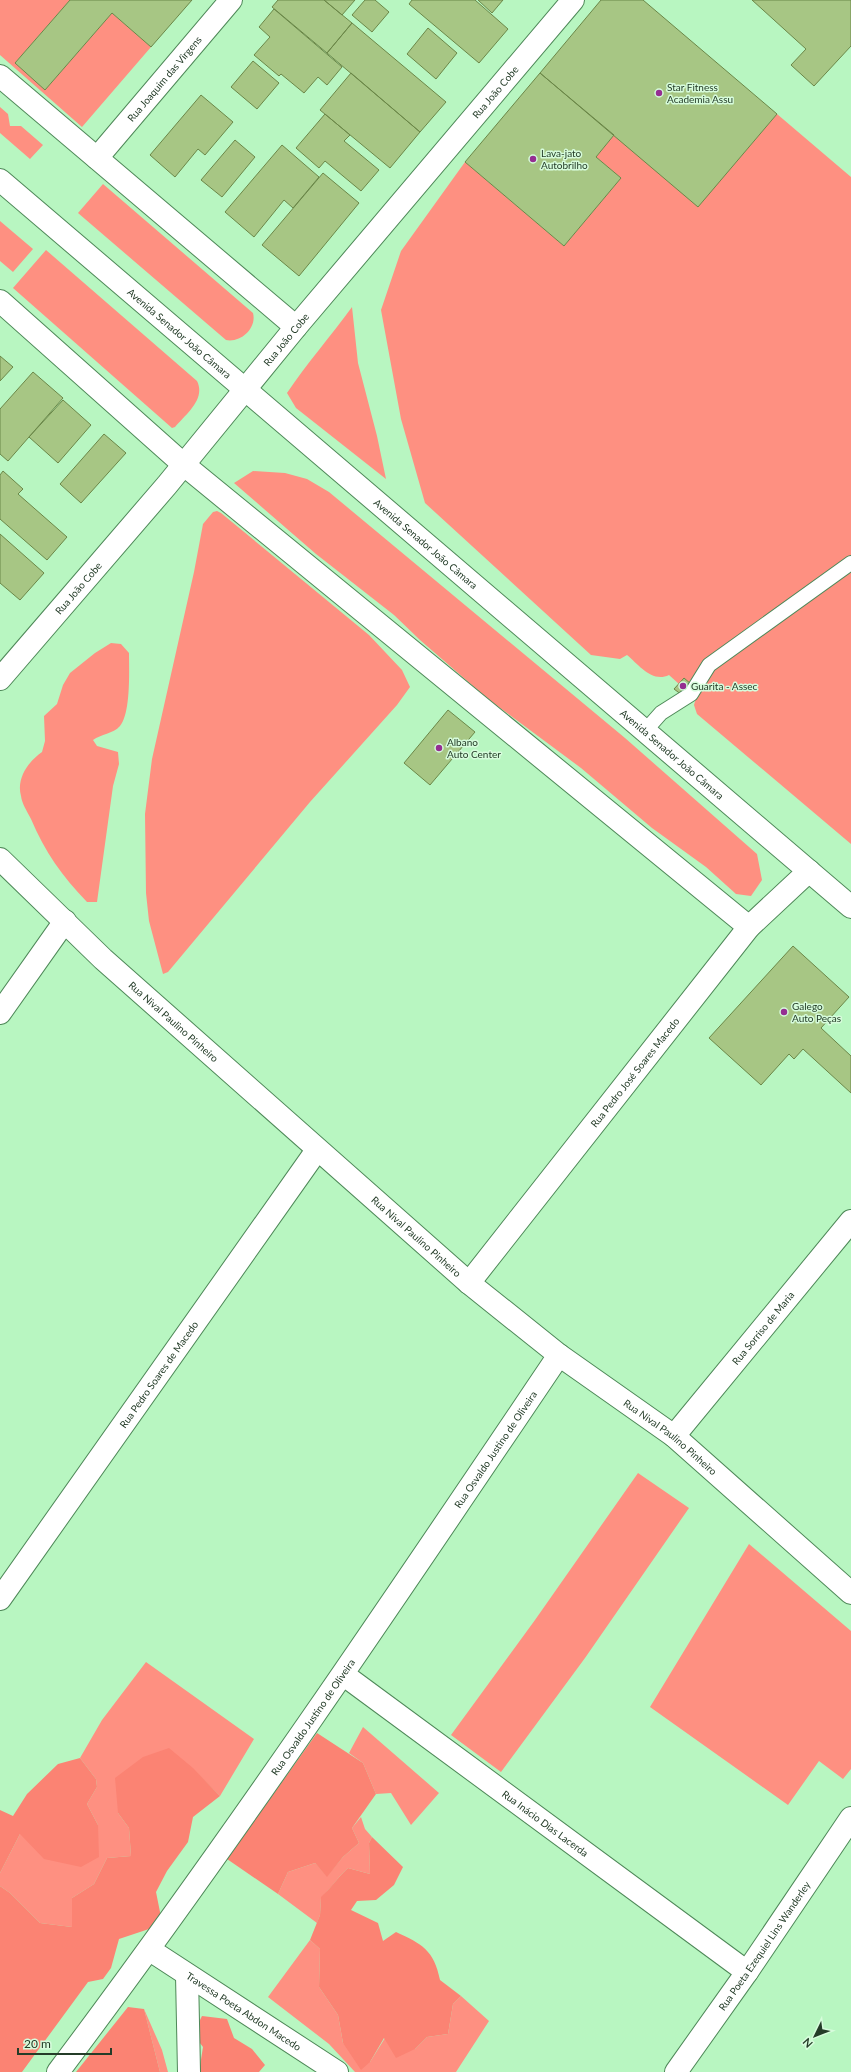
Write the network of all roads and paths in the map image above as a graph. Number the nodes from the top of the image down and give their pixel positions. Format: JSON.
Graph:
{"nodes":[{"id":1,"x":231,"y":0,"type":"edge"},
{"id":2,"x":573,"y":0,"type":"edge"},
{"id":3,"x":0,"y":76,"type":"edge"},
{"id":4,"x":97,"y":158,"type":"junction"},
{"id":5,"x":0,"y":180,"type":"edge"},
{"id":6,"x":0,"y":302,"type":"edge"},
{"id":7,"x":296,"y":327,"type":"junction"},
{"id":8,"x":245,"y":390,"type":"junction"},
{"id":9,"x":183,"y":464,"type":"junction"},
{"id":10,"x":851,"y":563,"type":"edge"},
{"id":11,"x":0,"y":679,"type":"edge"},
{"id":12,"x":645,"y":731,"type":"junction"},
{"id":13,"x":0,"y":859,"type":"edge"},
{"id":14,"x":809,"y":871,"type":"junction"},
{"id":15,"x":851,"y":907,"type":"edge"},
{"id":16,"x":65,"y":921,"type":"junction"},
{"id":17,"x":749,"y":927,"type":"junction"},
{"id":18,"x":0,"y":1013,"type":"edge"},
{"id":19,"x":318,"y":1150,"type":"junction"},
{"id":20,"x":851,"y":1221,"type":"edge"},
{"id":21,"x":469,"y":1282,"type":"junction"},
{"id":22,"x":559,"y":1355,"type":"junction"},
{"id":23,"x":674,"y":1436,"type":"junction"},
{"id":24,"x":851,"y":1592,"type":"edge"},
{"id":25,"x":0,"y":1600,"type":"edge"},
{"id":26,"x":344,"y":1675,"type":"junction"},
{"id":27,"x":851,"y":1818,"type":"edge"},
{"id":28,"x":150,"y":1950,"type":"junction"},
{"id":29,"x":746,"y":1972,"type":"junction"},
{"id":30,"x":187,"y":1975,"type":"junction"},
{"id":31,"x":58,"y":2072,"type":"edge"},
{"id":32,"x":189,"y":2072,"type":"edge"},
{"id":33,"x":337,"y":2072,"type":"edge"},
{"id":34,"x":676,"y":2072,"type":"edge"}],
"edges":[{"from":1,"to":4,"type":"street","name":"Rua Joaquim das Virgens"},
{"from":2,"to":7,"type":"street","name":"Rua João Cobe"},
{"from":3,"to":4,"type":"street"},
{"from":4,"to":7,"type":"street"},
{"from":5,"to":8,"type":"street","name":"Avenida Senador João Câmara"},
{"from":6,"to":9,"type":"street"},
{"from":7,"to":8,"type":"street","name":"Rua João Cobe"},
{"from":8,"to":9,"type":"street","name":"Rua João Cobe"},
{"from":8,"to":12,"type":"street","name":"Avenida Senador João Câmara"},
{"from":9,"to":11,"type":"street","name":"Rua João Cobe"},
{"from":9,"to":17,"type":"street"},
{"from":10,"to":12,"type":"lane"},
{"from":12,"to":14,"type":"street","name":"Avenida Senador João Câmara"},
{"from":13,"to":16,"type":"street","name":"Rua Nival Paulino Pinheiro"},
{"from":14,"to":15,"type":"street","name":"Avenida Senador João Câmara"},
{"from":14,"to":17,"type":"street","name":"Rua Pedro José Soares Macedo"},
{"from":16,"to":18,"type":"street"},
{"from":16,"to":19,"type":"street","name":"Rua Nival Paulino Pinheiro"},
{"from":17,"to":21,"type":"street","name":"Rua Pedro José Soares Macedo"},
{"from":19,"to":21,"type":"street","name":"Rua Nival Paulino Pinheiro"},
{"from":19,"to":25,"type":"street","name":"Rua Pedro Soares de Macedo"},
{"from":20,"to":23,"type":"street","name":"Rua Sorriso de Maria"},
{"from":21,"to":22,"type":"street","name":"Rua Nival Paulino Pinheiro"},
{"from":22,"to":23,"type":"street","name":"Rua Nival Paulino Pinheiro"},
{"from":22,"to":26,"type":"street","name":"Rua Osvaldo Justino de Oliveira"},
{"from":23,"to":24,"type":"street","name":"Rua Nival Paulino Pinheiro"},
{"from":26,"to":28,"type":"street","name":"Rua Osvaldo Justino de Oliveira"},
{"from":26,"to":29,"type":"street","name":"Rua Inácio Dias Lacerda"},
{"from":27,"to":29,"type":"street","name":"Rua Poeta Ezequiel Lins Wanderley"},
{"from":28,"to":30,"type":"street","name":"Travessa Poeta Abdon Macedo"},
{"from":28,"to":31,"type":"street","name":"Rua Osvaldo Justino de Oliveira"},
{"from":29,"to":34,"type":"street","name":"Rua Poeta Ezequiel Lins Wanderley"},
{"from":30,"to":32,"type":"street"},
{"from":30,"to":33,"type":"street","name":"Travessa Poeta Abdon Macedo"}]}
